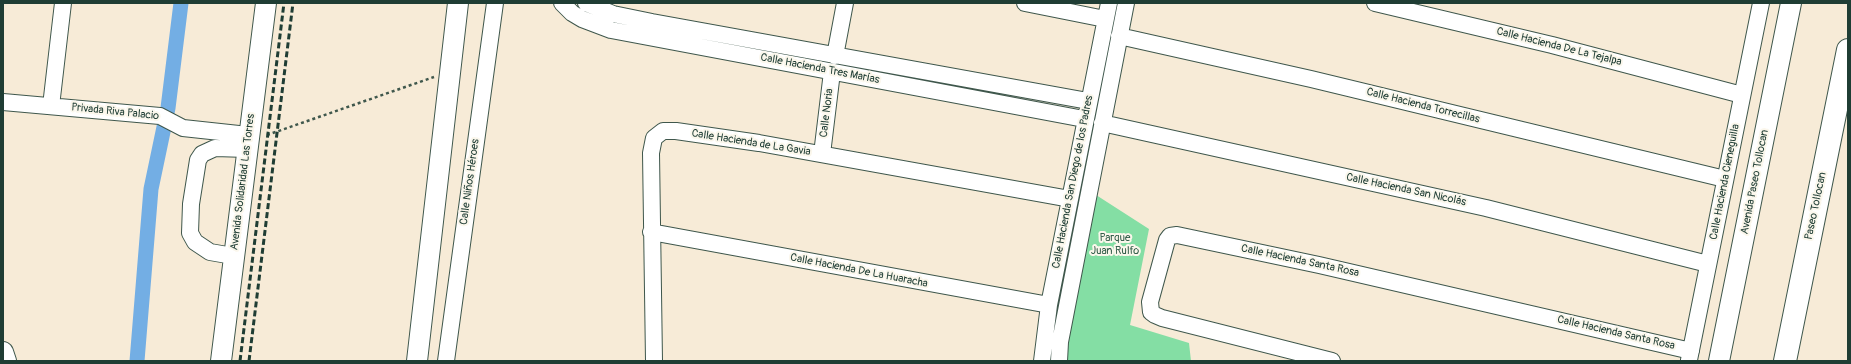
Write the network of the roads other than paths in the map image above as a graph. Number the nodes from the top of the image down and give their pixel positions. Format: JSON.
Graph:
{"nodes":[{"id":1,"x":62,"y":3,"type":"edge"},
{"id":2,"x":266,"y":3,"type":"edge"},
{"id":3,"x":458,"y":3,"type":"edge"},
{"id":4,"x":495,"y":3,"type":"edge"},
{"id":5,"x":562,"y":3,"type":"edge"},
{"id":6,"x":586,"y":3,"type":"edge"},
{"id":7,"x":845,"y":3,"type":"edge"},
{"id":8,"x":1025,"y":3,"type":"edge"},
{"id":9,"x":1109,"y":3,"type":"edge"},
{"id":10,"x":1126,"y":3,"type":"edge"},
{"id":11,"x":1375,"y":3,"type":"edge"},
{"id":12,"x":1791,"y":3,"type":"edge"},
{"id":13,"x":1759,"y":4,"type":"edge"},
{"id":14,"x":1105,"y":19,"type":"junction"},
{"id":15,"x":1119,"y":36,"type":"junction"},
{"id":16,"x":1848,"y":50,"type":"edge"},
{"id":17,"x":772,"y":52,"type":"junction"},
{"id":18,"x":835,"y":56,"type":"junction"},
{"id":19,"x":917,"y":70,"type":"junction"},
{"id":20,"x":832,"y":72,"type":"junction"},
{"id":21,"x":915,"y":87,"type":"junction"},
{"id":22,"x":1742,"y":95,"type":"junction"},
{"id":23,"x":1088,"y":101,"type":"junction"},
{"id":24,"x":3,"y":102,"type":"edge"},
{"id":25,"x":51,"y":106,"type":"junction"},
{"id":26,"x":1084,"y":119,"type":"junction"},
{"id":27,"x":1102,"y":123,"type":"junction"},
{"id":28,"x":248,"y":142,"type":"junction"},
{"id":29,"x":822,"y":154,"type":"junction"},
{"id":30,"x":1725,"y":179,"type":"junction"},
{"id":31,"x":1070,"y":199,"type":"junction"},
{"id":32,"x":652,"y":232,"type":"junction"},
{"id":33,"x":1061,"y":242,"type":"junction"},
{"id":34,"x":1079,"y":245,"type":"junction"},
{"id":35,"x":233,"y":256,"type":"junction"},
{"id":36,"x":1708,"y":264,"type":"junction"},
{"id":37,"x":1049,"y":306,"type":"junction"},
{"id":38,"x":3,"y":352,"type":"edge"},
{"id":39,"x":1690,"y":356,"type":"edge"},
{"id":40,"x":6,"y":361,"type":"edge"},
{"id":41,"x":221,"y":361,"type":"edge"},
{"id":42,"x":417,"y":361,"type":"edge"},
{"id":43,"x":446,"y":361,"type":"edge"},
{"id":44,"x":654,"y":361,"type":"edge"},
{"id":45,"x":1042,"y":361,"type":"edge"},
{"id":46,"x":1059,"y":361,"type":"edge"},
{"id":47,"x":1332,"y":361,"type":"edge"},
{"id":48,"x":1719,"y":361,"type":"edge"},
{"id":49,"x":1785,"y":361,"type":"edge"}],
"edges":[{"from":1,"to":25,"type":"street"},
{"from":2,"to":28,"type":"main road","name":"Avenida Solidaridad Las Torres"},
{"from":3,"to":42,"type":"main road"},
{"from":4,"to":43,"type":"street","name":"Calle Niños Héroes"},
{"from":5,"to":17,"type":"street","name":"Calle Hacienda Tres Marías"},
{"from":6,"to":17,"type":"street","name":"Calle Hacienda Tres Marías"},
{"from":7,"to":18,"type":"street"},
{"from":8,"to":14,"type":"street"},
{"from":9,"to":14,"type":"street","name":"Calle Hacienda San Diego de los Padres"},
{"from":10,"to":15,"type":"street","name":"Calle Hacienda San Diego de los Padres"},
{"from":11,"to":22,"type":"street","name":"Calle Hacienda De La Tejalpa"},
{"from":12,"to":48,"type":"main road","name":"Avenida Paseo Tollocan"},
{"from":13,"to":22,"type":"street","name":"Calle Hacienda Cieneguilla"},
{"from":14,"to":23,"type":"street","name":"Calle Hacienda San Diego de los Padres"},
{"from":15,"to":27,"type":"street","name":"Calle Hacienda San Diego de los Padres"},
{"from":15,"to":30,"type":"street","name":"Calle Hacienda Torrecillas"},
{"from":16,"to":49,"type":"highway","name":"Paseo Tollocan"},
{"from":17,"to":18,"type":"street","name":"Calle Hacienda Tres Marías"},
{"from":17,"to":20,"type":"street","name":"Calle Hacienda Tres Marías"},
{"from":18,"to":19,"type":"street","name":"Calle Hacienda Tres Marías"},
{"from":19,"to":21,"type":"street"},
{"from":19,"to":23,"type":"street","name":"Calle Hacienda Tres Marías"},
{"from":20,"to":21,"type":"street","name":"Calle Hacienda Tres Marías"},
{"from":20,"to":29,"type":"street","name":"Calle Noria"},
{"from":21,"to":26,"type":"street","name":"Calle Hacienda Tres Marías"},
{"from":22,"to":30,"type":"street","name":"Calle Hacienda Cieneguilla"},
{"from":23,"to":26,"type":"street","name":"Calle Hacienda San Diego de los Padres"},
{"from":24,"to":25,"type":"street","name":"Privada Riva Palacio"},
{"from":25,"to":28,"type":"street","name":"Privada Riva Palacio"},
{"from":26,"to":31,"type":"street","name":"Calle Hacienda San Diego de los Padres"},
{"from":27,"to":34,"type":"street","name":"Calle Hacienda San Diego de los Padres"},
{"from":27,"to":36,"type":"street","name":"Calle Hacienda San Nicolás"},
{"from":28,"to":35,"type":"main road","name":"Avenida Solidaridad Las Torres"},
{"from":28,"to":35,"type":"street"},
{"from":29,"to":31,"type":"street","name":"Calle Hacienda de La Gavia"},
{"from":29,"to":32,"type":"street","name":"Calle Hacienda de La Gavia"},
{"from":30,"to":36,"type":"street","name":"Calle Hacienda Cieneguilla"},
{"from":31,"to":33,"type":"street","name":"Calle Hacienda San Diego de los Padres"},
{"from":32,"to":37,"type":"street","name":"Calle Hacienda De La Huaracha"},
{"from":32,"to":44,"type":"street","name":"Calle Hacienda de La Gavia"},
{"from":33,"to":34,"type":"street"},
{"from":33,"to":37,"type":"street","name":"Calle Hacienda San Diego de los Padres"},
{"from":34,"to":46,"type":"street","name":"Calle Hacienda San Diego de los Padres"},
{"from":35,"to":41,"type":"main road","name":"Avenida Solidaridad Las Torres"},
{"from":36,"to":39,"type":"street","name":"Calle Hacienda Cieneguilla"},
{"from":37,"to":45,"type":"street","name":"Calle Hacienda San Diego de los Padres"},
{"from":38,"to":40,"type":"main road"},
{"from":39,"to":47,"type":"street","name":"Calle Hacienda Santa Rosa"}]}
